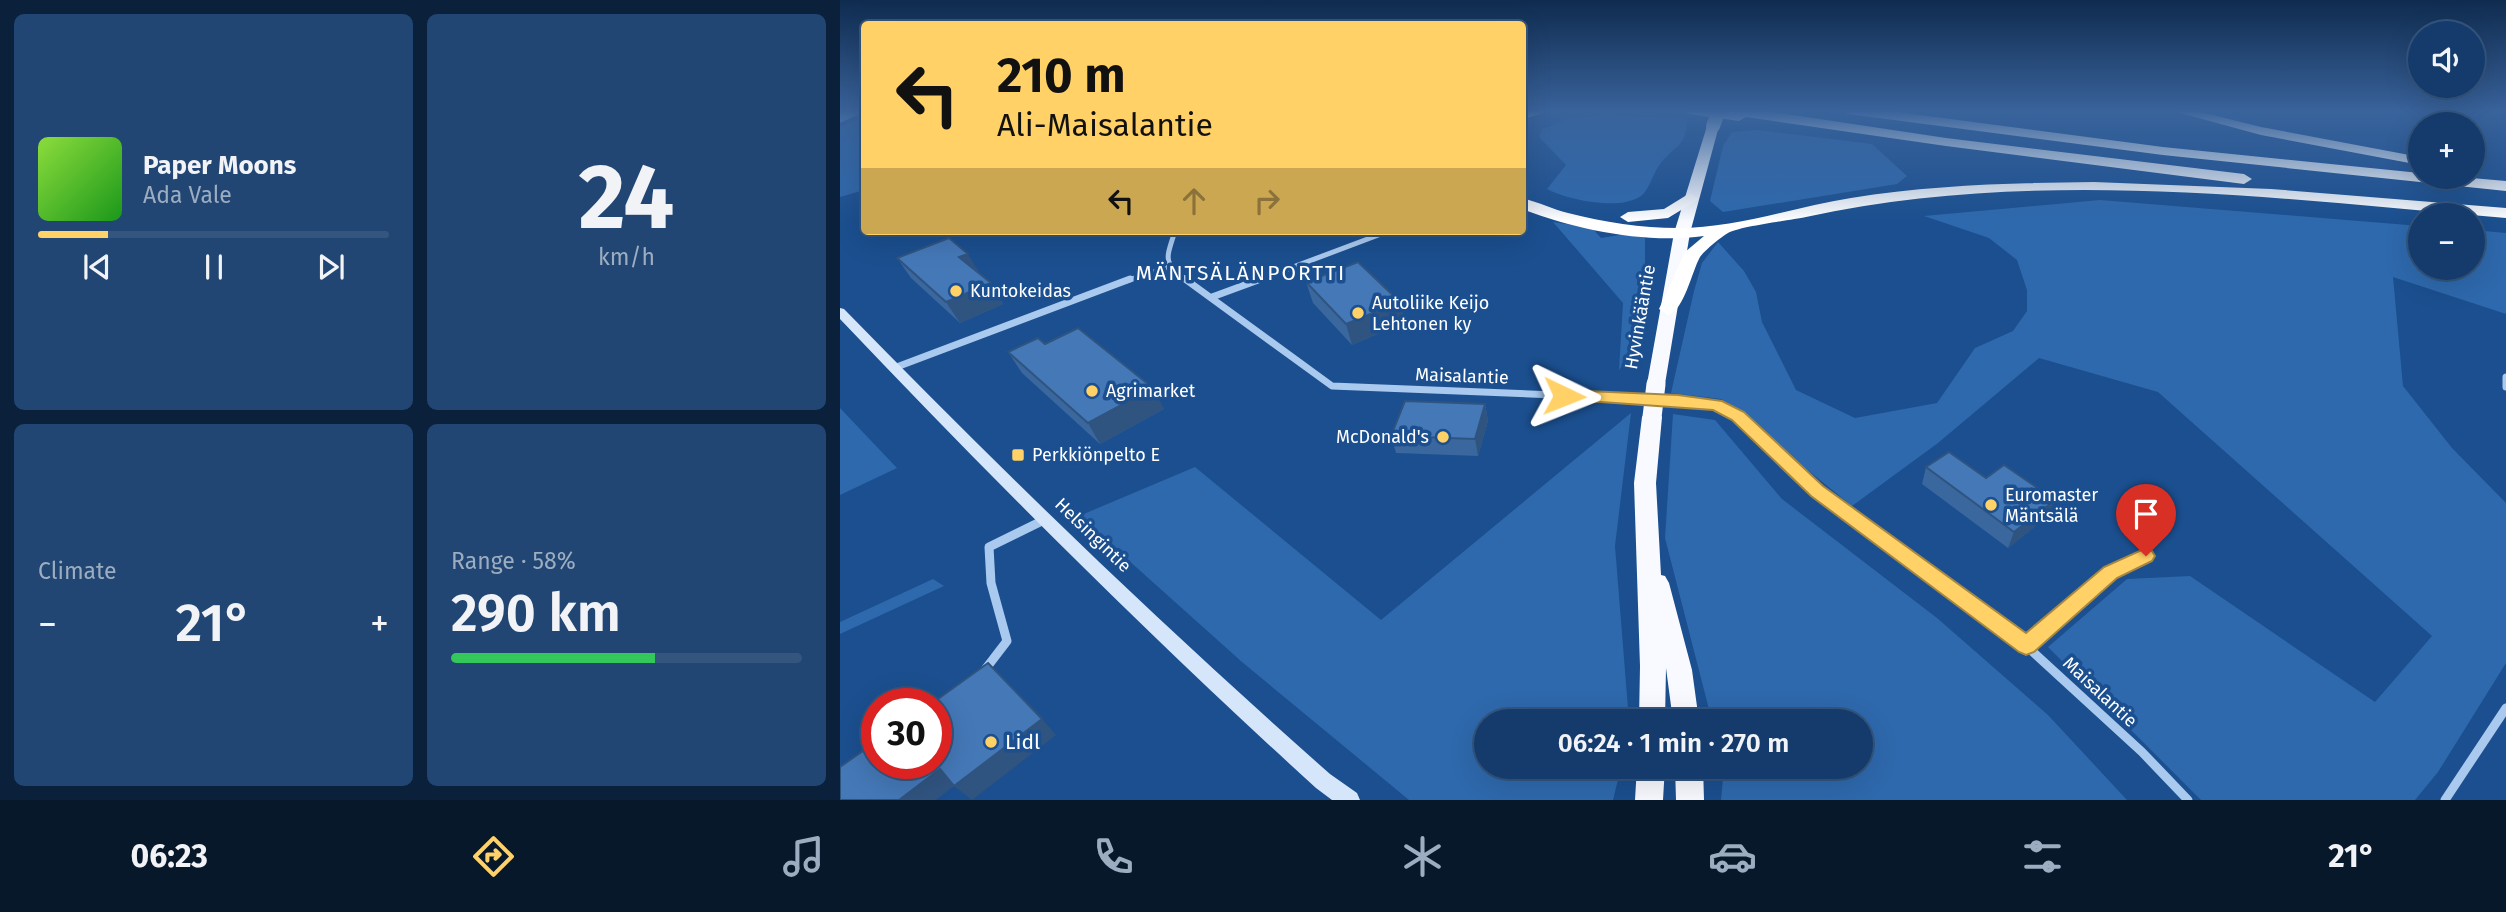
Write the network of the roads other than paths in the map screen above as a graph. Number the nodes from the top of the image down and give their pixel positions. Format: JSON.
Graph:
{"nodes":[{"id":1,"x":1706,"y":147,"type":"edge"},
{"id":2,"x":1992,"y":147,"type":"edge"},
{"id":3,"x":2135,"y":147,"type":"edge"},
{"id":4,"x":2348,"y":147,"type":"edge"},
{"id":5,"x":2408,"y":158,"type":"edge"},
{"id":6,"x":2485,"y":171,"type":"edge"},
{"id":7,"x":2506,"y":174,"type":"edge"},
{"id":8,"x":2506,"y":186,"type":"edge"},
{"id":9,"x":1526,"y":193,"type":"edge"},
{"id":10,"x":1690,"y":198,"type":"junction"},
{"id":11,"x":1526,"y":204,"type":"edge"},
{"id":12,"x":2506,"y":207,"type":"edge"},
{"id":13,"x":2506,"y":213,"type":"edge"},
{"id":14,"x":1749,"y":223,"type":"junction"},
{"id":15,"x":1682,"y":233,"type":"junction"},
{"id":16,"x":1174,"y":235,"type":"edge"},
{"id":17,"x":1378,"y":235,"type":"edge"},
{"id":18,"x":1169,"y":267,"type":"junction"},
{"id":19,"x":1212,"y":297,"type":"junction"},
{"id":20,"x":1668,"y":309,"type":"junction"},
{"id":21,"x":840,"y":312,"type":"edge"},
{"id":22,"x":894,"y":368,"type":"junction"},
{"id":23,"x":2506,"y":376,"type":"edge"},
{"id":24,"x":2506,"y":387,"type":"edge"},
{"id":25,"x":1044,"y":520,"type":"junction"},
{"id":26,"x":1646,"y":537,"type":"junction"},
{"id":27,"x":2146,"y":556,"type":"dead end"},
{"id":28,"x":2026,"y":646,"type":"junction"},
{"id":29,"x":978,"y":677,"type":"edge"},
{"id":30,"x":2506,"y":708,"type":"edge"},
{"id":31,"x":1653,"y":709,"type":"edge"},
{"id":32,"x":1684,"y":709,"type":"edge"},
{"id":33,"x":1650,"y":779,"type":"edge"},
{"id":34,"x":1689,"y":779,"type":"edge"},
{"id":35,"x":1323,"y":781,"type":"junction"},
{"id":36,"x":1337,"y":800,"type":"edge"},
{"id":37,"x":1350,"y":800,"type":"edge"},
{"id":38,"x":1649,"y":800,"type":"edge"},
{"id":39,"x":1690,"y":800,"type":"edge"},
{"id":40,"x":2188,"y":800,"type":"edge"},
{"id":41,"x":2445,"y":800,"type":"edge"}],
"edges":[{"from":1,"to":10,"type":"highway","name":"Hyvinkääntie","bridge":true},
{"from":2,"to":12,"type":"highway"},
{"from":3,"to":8,"type":"highway"},
{"from":4,"to":5,"type":"highway"},
{"from":6,"to":7,"type":"highway"},
{"from":9,"to":10,"type":"highway"},
{"from":10,"to":15,"type":"highway","name":"Hyvinkääntie"},
{"from":11,"to":15,"type":"highway"},
{"from":13,"to":14,"type":"highway"},
{"from":14,"to":15,"type":"highway"},
{"from":14,"to":20,"type":"highway"},
{"from":15,"to":20,"type":"highway","name":"Hyvinkääntie"},
{"from":16,"to":18,"type":"street"},
{"from":17,"to":19,"type":"street"},
{"from":18,"to":19,"type":"street","name":"Maisalantie"},
{"from":18,"to":22,"type":"street"},
{"from":19,"to":28,"type":"street","name":"Maisalantie"},
{"from":20,"to":26,"type":"highway","name":"Hyvinkääntie","bridge":true},
{"from":21,"to":22,"type":"main road","name":"Helsingintie"},
{"from":22,"to":25,"type":"main road","name":"Helsingintie"},
{"from":23,"to":24,"type":"street"},
{"from":25,"to":29,"type":"street"},
{"from":25,"to":35,"type":"main road","name":"Helsingintie"},
{"from":26,"to":31,"type":"highway","name":"Hyvinkääntie"},
{"from":26,"to":32,"type":"highway","name":"Hyvinkääntie"},
{"from":27,"to":28,"type":"street"},
{"from":28,"to":40,"type":"street","name":"Maisalantie"},
{"from":30,"to":41,"type":"street"},
{"from":33,"to":38,"type":"highway"},
{"from":34,"to":39,"type":"highway"},
{"from":35,"to":36,"type":"main road","name":"Helsingintie"},
{"from":35,"to":37,"type":"main road","name":"Helsingintie"}]}
